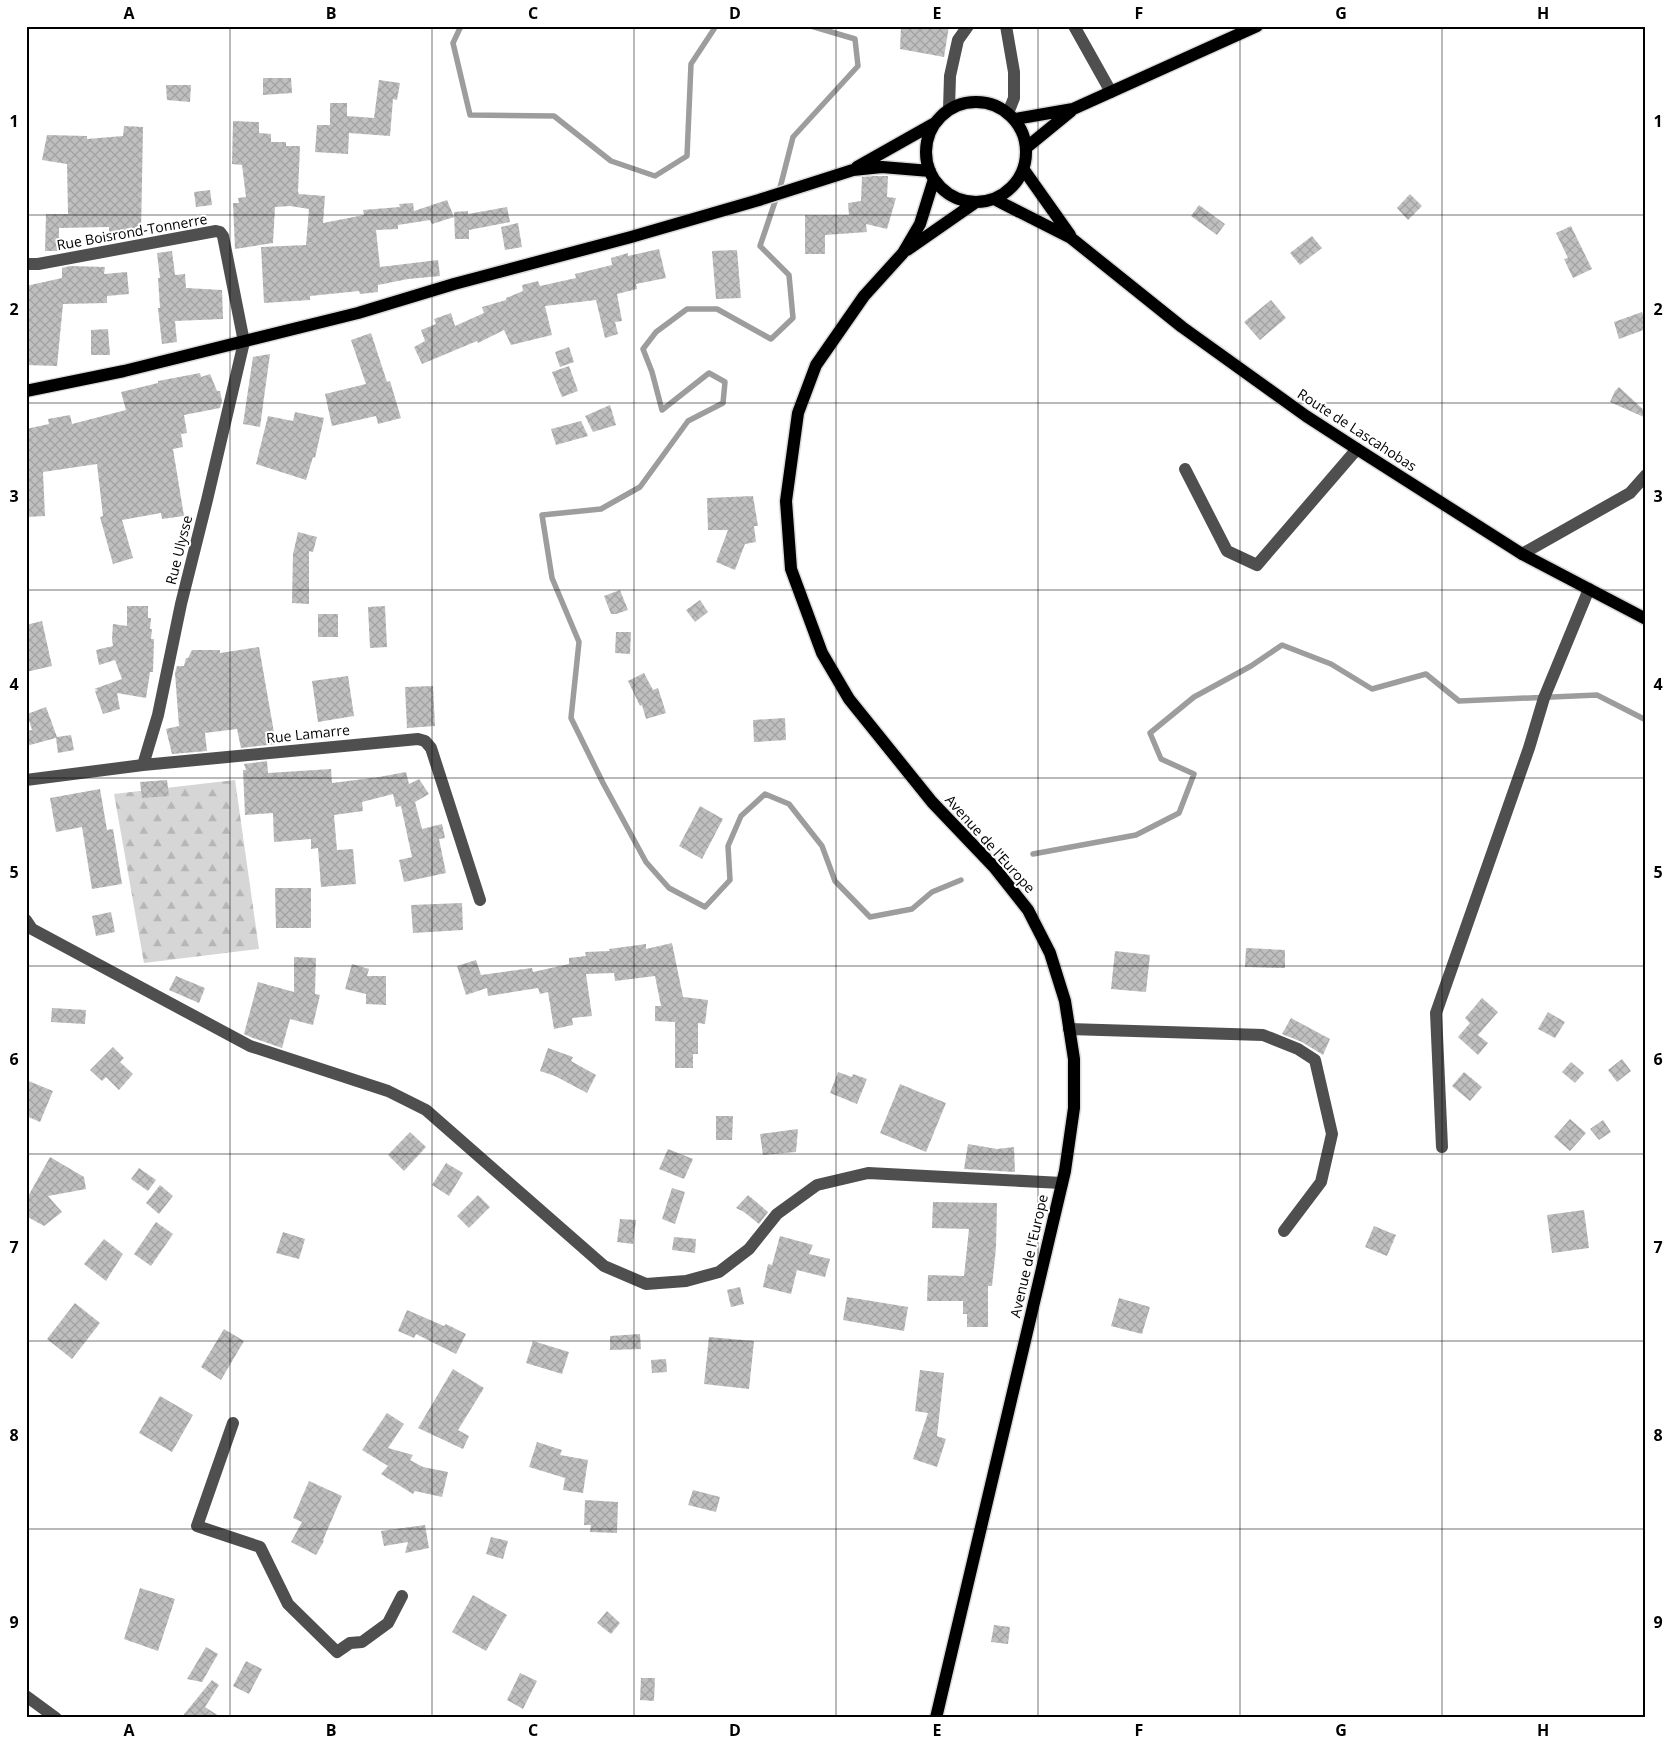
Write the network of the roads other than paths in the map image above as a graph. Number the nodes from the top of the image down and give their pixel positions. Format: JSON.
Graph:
{"nodes":[{"id":1,"x":968,"y":26,"type":"edge"},
{"id":2,"x":1006,"y":26,"type":"edge"},
{"id":3,"x":1074,"y":26,"type":"edge"},
{"id":4,"x":1257,"y":26,"type":"edge"},
{"id":5,"x":1111,"y":92,"type":"junction"},
{"id":6,"x":949,"y":109,"type":"junction"},
{"id":7,"x":1073,"y":109,"type":"junction"},
{"id":8,"x":1012,"y":116,"type":"junction"},
{"id":9,"x":935,"y":123,"type":"junction"},
{"id":10,"x":1027,"y":147,"type":"junction"},
{"id":11,"x":853,"y":170,"type":"junction"},
{"id":12,"x":1024,"y":170,"type":"junction"},
{"id":13,"x":932,"y":175,"type":"junction"},
{"id":14,"x":994,"y":199,"type":"junction"},
{"id":15,"x":976,"y":202,"type":"junction"},
{"id":16,"x":1071,"y":238,"type":"junction"},
{"id":17,"x":903,"y":253,"type":"junction"},
{"id":18,"x":26,"y":264,"type":"edge"},
{"id":19,"x":244,"y":342,"type":"junction"},
{"id":20,"x":26,"y":391,"type":"edge"},
{"id":21,"x":1357,"y":449,"type":"junction"},
{"id":22,"x":1185,"y":468,"type":"dead end"},
{"id":23,"x":1646,"y":476,"type":"edge"},
{"id":24,"x":1522,"y":554,"type":"junction"},
{"id":25,"x":1589,"y":588,"type":"junction"},
{"id":26,"x":1646,"y":618,"type":"edge"},
{"id":27,"x":143,"y":765,"type":"junction"},
{"id":28,"x":26,"y":780,"type":"edge"},
{"id":29,"x":480,"y":900,"type":"dead end"},
{"id":30,"x":29,"y":925,"type":"edge"},
{"id":31,"x":1069,"y":1029,"type":"junction"},
{"id":32,"x":1442,"y":1146,"type":"dead end"},
{"id":33,"x":1062,"y":1183,"type":"junction"},
{"id":34,"x":1284,"y":1231,"type":"dead end"},
{"id":35,"x":233,"y":1423,"type":"dead end"},
{"id":36,"x":402,"y":1596,"type":"dead end"},
{"id":37,"x":26,"y":1696,"type":"edge"},
{"id":38,"x":56,"y":1718,"type":"edge"},
{"id":39,"x":936,"y":1718,"type":"edge"}],
"edges":[{"from":1,"to":6,"type":"street"},
{"from":2,"to":8,"type":"street"},
{"from":3,"to":5,"type":"street"},
{"from":4,"to":5,"type":"main road"},
{"from":5,"to":7,"type":"main road"},
{"from":6,"to":8,"type":"main road"},
{"from":6,"to":9,"type":"main road"},
{"from":7,"to":8,"type":"main road"},
{"from":7,"to":10,"type":"main road"},
{"from":8,"to":10,"type":"main road"},
{"from":9,"to":11,"type":"main road"},
{"from":9,"to":13,"type":"main road"},
{"from":10,"to":12,"type":"main road"},
{"from":11,"to":13,"type":"main road"},
{"from":11,"to":19,"type":"main road"},
{"from":12,"to":14,"type":"main road"},
{"from":12,"to":16,"type":"main road","name":"Route de Lascahobas"},
{"from":13,"to":15,"type":"main road"},
{"from":13,"to":17,"type":"main road","name":"Avenue de l'Europe"},
{"from":14,"to":15,"type":"main road"},
{"from":14,"to":16,"type":"main road","name":"Route de Lascahobas"},
{"from":15,"to":17,"type":"main road","name":"Avenue de l'Europe"},
{"from":16,"to":21,"type":"main road","name":"Route de Lascahobas"},
{"from":17,"to":31,"type":"main road","name":"Avenue de l'Europe"},
{"from":18,"to":19,"type":"street","name":"Rue Boisrond-Tonnerre"},
{"from":19,"to":20,"type":"main road"},
{"from":19,"to":27,"type":"street","name":"Rue Ulysse"},
{"from":21,"to":22,"type":"street"},
{"from":21,"to":24,"type":"main road","name":"Route de Lascahobas"},
{"from":23,"to":24,"type":"street"},
{"from":24,"to":25,"type":"main road","name":"Route de Lascahobas"},
{"from":25,"to":26,"type":"main road","name":"Route de Lascahobas"},
{"from":25,"to":32,"type":"street"},
{"from":27,"to":28,"type":"street","name":"Rue Lamarre"},
{"from":27,"to":29,"type":"street","name":"Rue Lamarre"},
{"from":30,"to":33,"type":"street"},
{"from":31,"to":33,"type":"main road","name":"Avenue de l'Europe"},
{"from":31,"to":34,"type":"street"},
{"from":33,"to":39,"type":"main road","name":"Avenue de l'Europe"},
{"from":35,"to":36,"type":"street"},
{"from":37,"to":38,"type":"street"}]}
